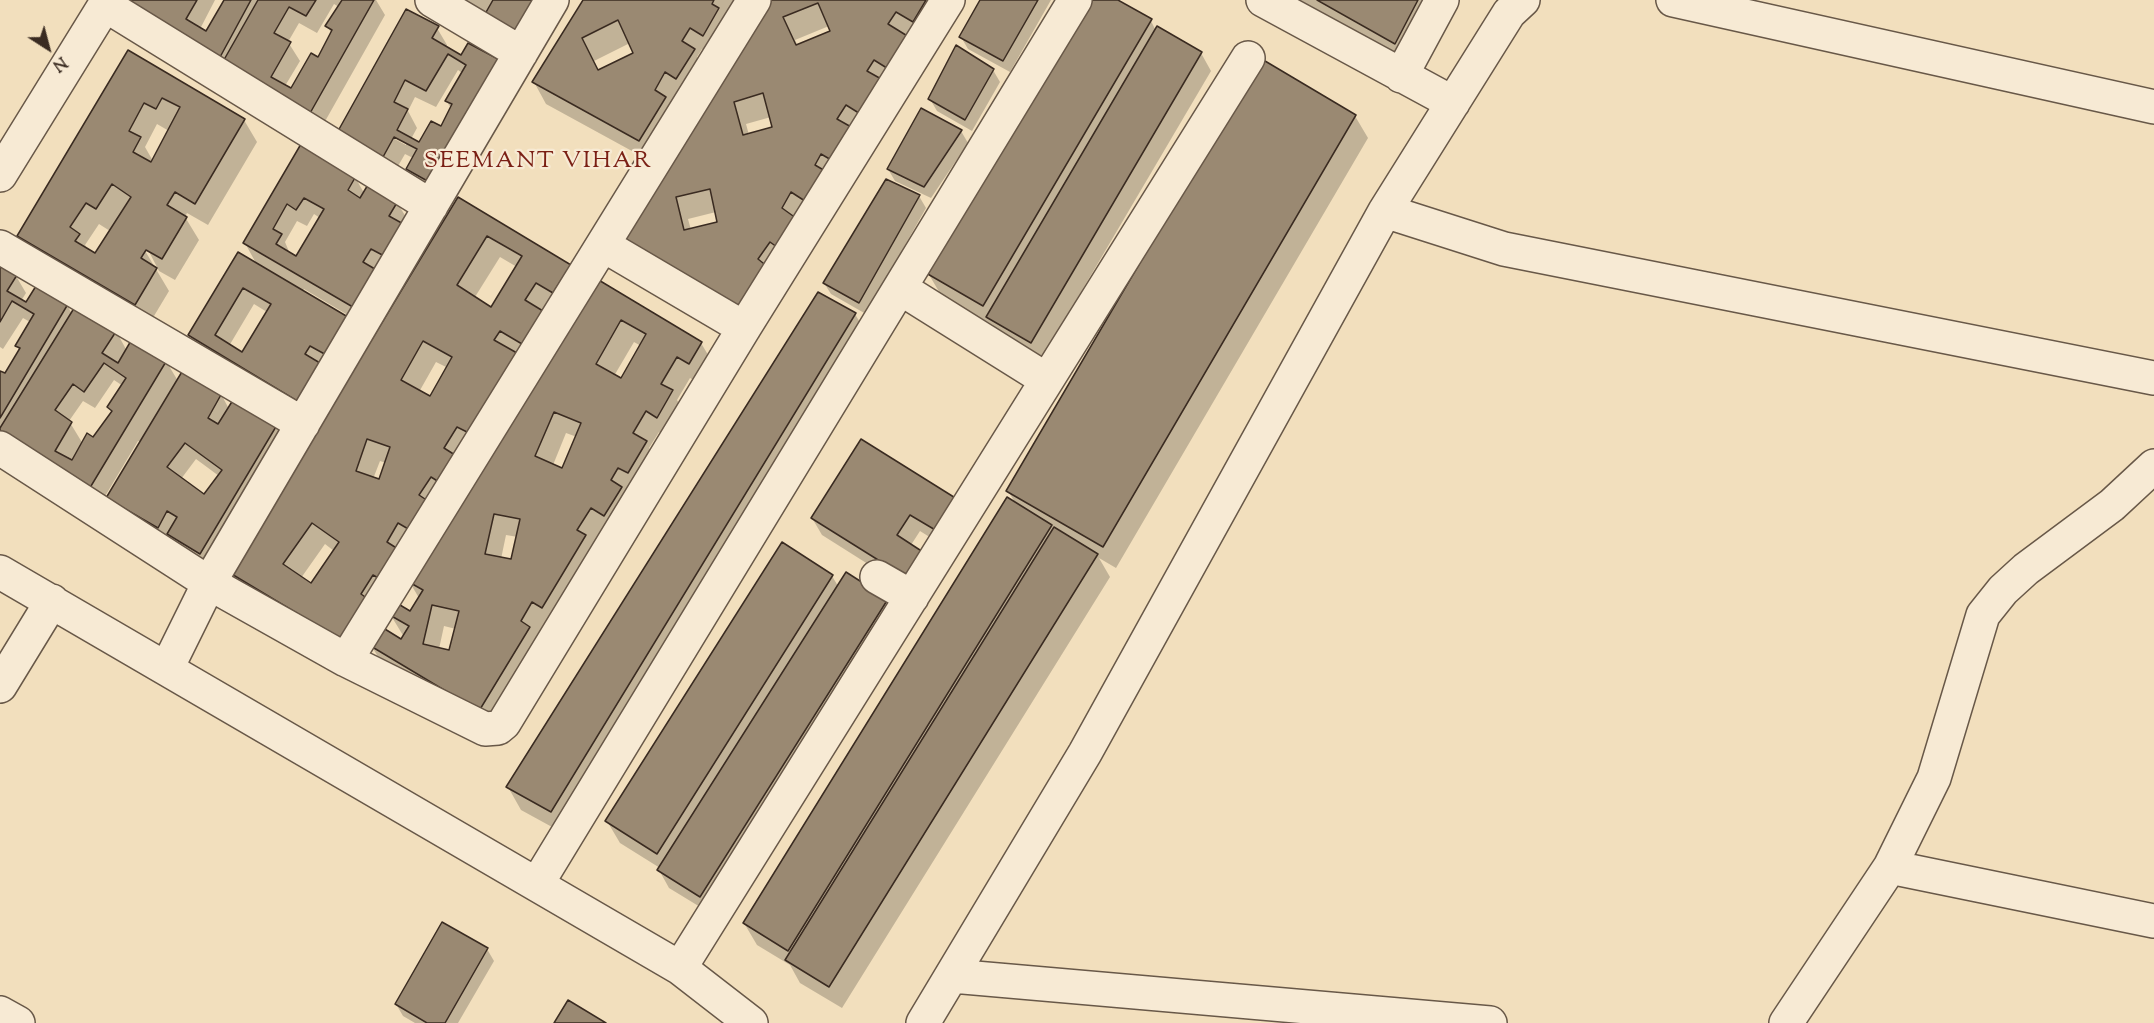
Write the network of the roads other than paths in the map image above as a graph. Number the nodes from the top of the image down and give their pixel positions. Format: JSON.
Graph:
{"nodes":[{"id":1,"x":432,"y":0,"type":"edge"},
{"id":2,"x":552,"y":0,"type":"edge"},
{"id":3,"x":754,"y":0,"type":"edge"},
{"id":4,"x":948,"y":0,"type":"edge"},
{"id":5,"x":1075,"y":0,"type":"edge"},
{"id":6,"x":1263,"y":0,"type":"edge"},
{"id":7,"x":1442,"y":0,"type":"edge"},
{"id":8,"x":1523,"y":0,"type":"edge"},
{"id":9,"x":1673,"y":0,"type":"edge"},
{"id":10,"x":106,"y":3,"type":"edge"},
{"id":11,"x":521,"y":53,"type":"junction"},
{"id":12,"x":1248,"y":58,"type":"dead end"},
{"id":13,"x":1401,"y":76,"type":"junction"},
{"id":14,"x":1453,"y":103,"type":"junction"},
{"id":15,"x":2154,"y":107,"type":"edge"},
{"id":16,"x":0,"y":175,"type":"edge"},
{"id":17,"x":431,"y":206,"type":"junction"},
{"id":18,"x":1385,"y":211,"type":"junction"},
{"id":19,"x":603,"y":245,"type":"junction"},
{"id":20,"x":0,"y":247,"type":"edge"},
{"id":21,"x":900,"y":288,"type":"junction"},
{"id":22,"x":744,"y":328,"type":"junction"},
{"id":23,"x":2154,"y":378,"type":"edge"},
{"id":24,"x":1047,"y":380,"type":"junction"},
{"id":25,"x":303,"y":424,"type":"junction"},
{"id":26,"x":0,"y":448,"type":"edge"},
{"id":27,"x":2154,"y":465,"type":"edge"},
{"id":28,"x":0,"y":572,"type":"edge"},
{"id":29,"x":877,"y":577,"type":"dead end"},
{"id":30,"x":209,"y":583,"type":"junction"},
{"id":31,"x":912,"y":597,"type":"junction"},
{"id":32,"x":52,"y":601,"type":"junction"},
{"id":33,"x":346,"y":660,"type":"junction"},
{"id":34,"x":167,"y":668,"type":"junction"},
{"id":35,"x":0,"y":686,"type":"edge"},
{"id":36,"x":1890,"y":867,"type":"junction"},
{"id":37,"x":537,"y":884,"type":"junction"},
{"id":38,"x":2154,"y":921,"type":"edge"},
{"id":39,"x":680,"y":968,"type":"junction"},
{"id":40,"x":952,"y":976,"type":"junction"},
{"id":41,"x":0,"y":1013,"type":"edge"},
{"id":42,"x":18,"y":1023,"type":"edge"},
{"id":43,"x":751,"y":1023,"type":"edge"},
{"id":44,"x":923,"y":1023,"type":"edge"},
{"id":45,"x":1490,"y":1023,"type":"edge"},
{"id":46,"x":1786,"y":1023,"type":"edge"}],
"edges":[{"from":1,"to":11,"type":"street"},
{"from":2,"to":11,"type":"street"},
{"from":3,"to":19,"type":"street"},
{"from":4,"to":22,"type":"street"},
{"from":5,"to":21,"type":"street"},
{"from":6,"to":13,"type":"street"},
{"from":7,"to":13,"type":"street"},
{"from":8,"to":14,"type":"street"},
{"from":9,"to":15,"type":"street"},
{"from":10,"to":16,"type":"street"},
{"from":10,"to":17,"type":"street"},
{"from":11,"to":17,"type":"street"},
{"from":12,"to":24,"type":"street"},
{"from":13,"to":14,"type":"street"},
{"from":14,"to":18,"type":"street"},
{"from":17,"to":25,"type":"street"},
{"from":18,"to":23,"type":"street"},
{"from":18,"to":40,"type":"street"},
{"from":19,"to":22,"type":"street"},
{"from":19,"to":33,"type":"street"},
{"from":20,"to":25,"type":"street"},
{"from":21,"to":24,"type":"street"},
{"from":21,"to":37,"type":"street"},
{"from":22,"to":33,"type":"street"},
{"from":24,"to":31,"type":"street"},
{"from":25,"to":30,"type":"street"},
{"from":26,"to":30,"type":"street"},
{"from":27,"to":36,"type":"street"},
{"from":28,"to":32,"type":"street"},
{"from":29,"to":31,"type":"street"},
{"from":30,"to":33,"type":"street"},
{"from":30,"to":34,"type":"street"},
{"from":31,"to":39,"type":"street"},
{"from":32,"to":34,"type":"street"},
{"from":32,"to":35,"type":"street"},
{"from":34,"to":37,"type":"street"},
{"from":36,"to":38,"type":"street"},
{"from":36,"to":46,"type":"street"},
{"from":37,"to":39,"type":"street"},
{"from":39,"to":43,"type":"street"},
{"from":40,"to":44,"type":"street"},
{"from":40,"to":45,"type":"street"},
{"from":41,"to":42,"type":"street"}]}
